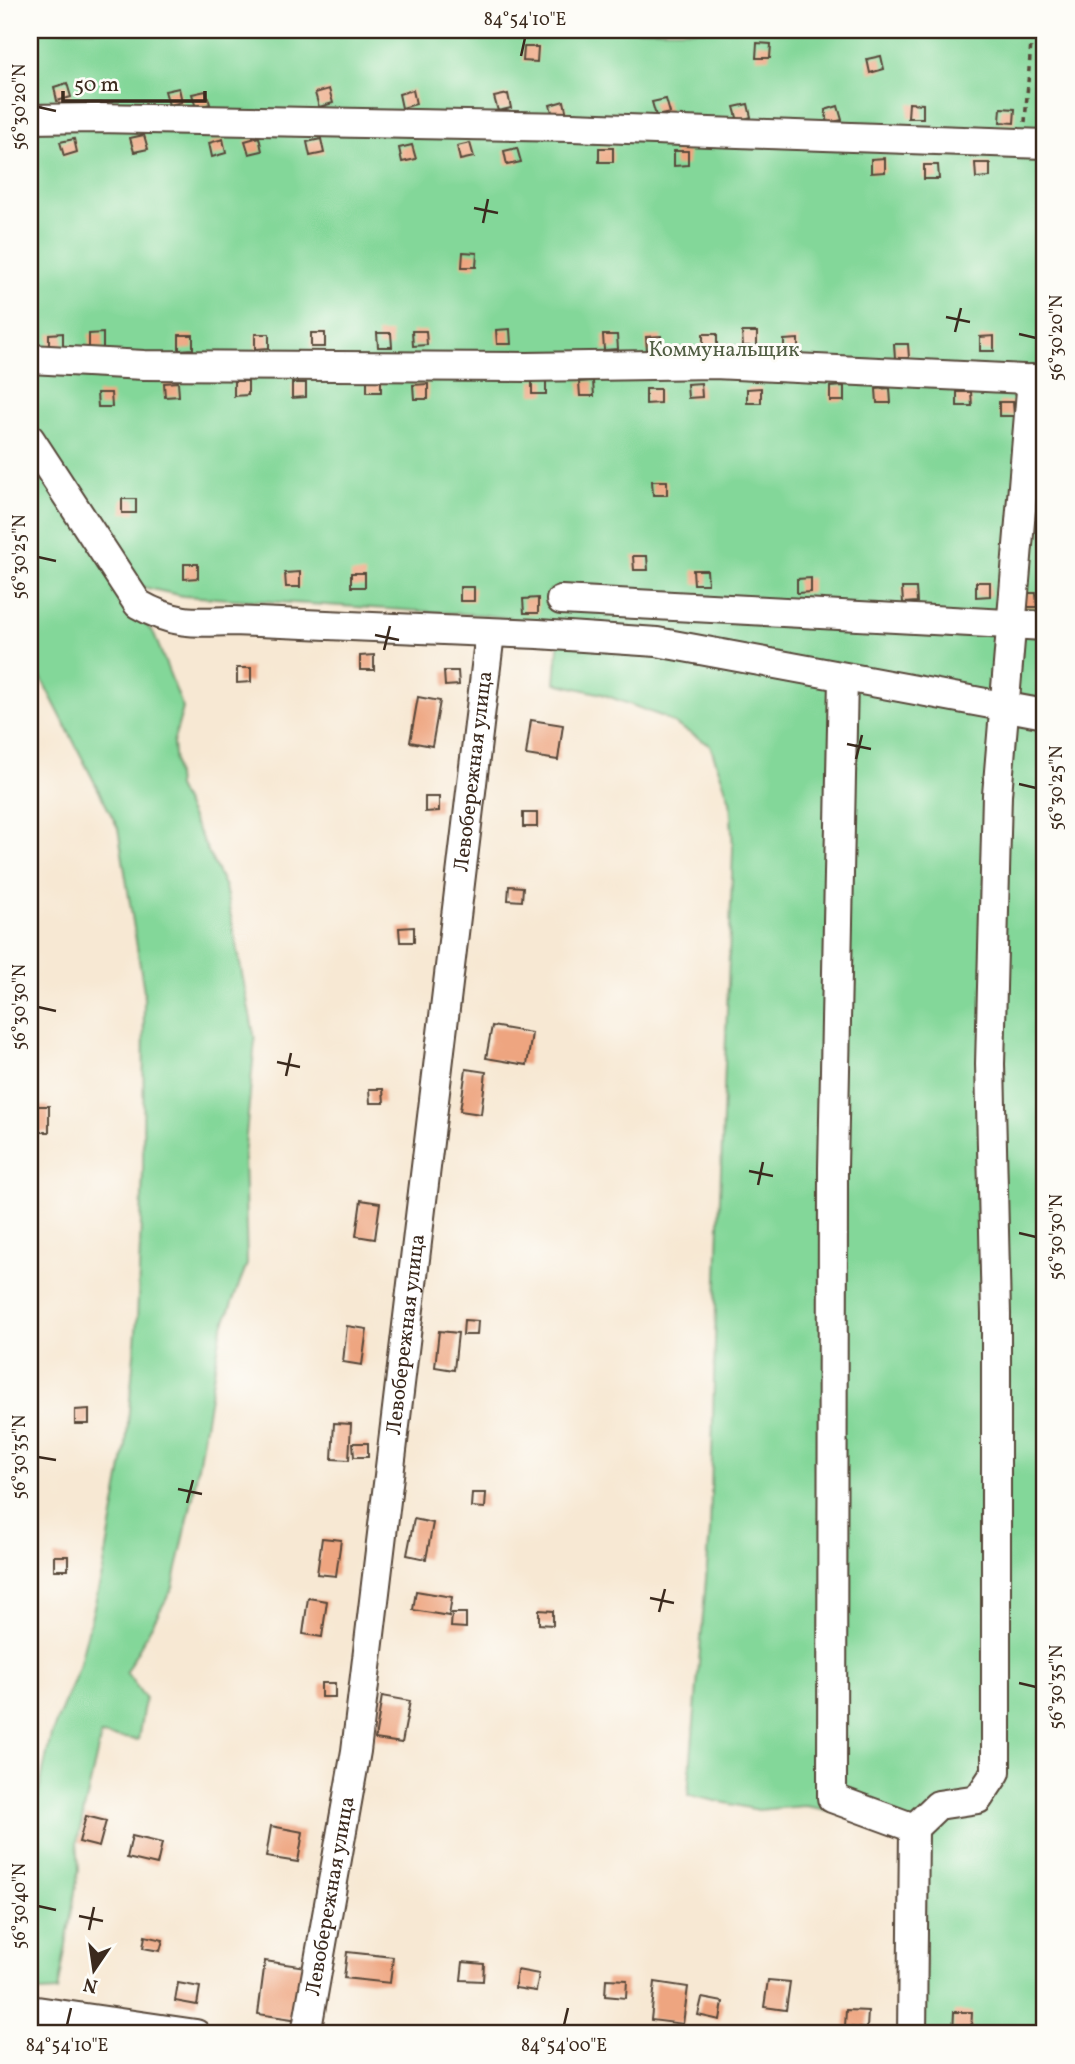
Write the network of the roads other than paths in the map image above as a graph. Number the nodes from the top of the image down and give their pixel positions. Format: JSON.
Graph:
{"nodes":[{"id":1,"x":30,"y":119,"type":"edge"},
{"id":2,"x":1034,"y":144,"type":"edge"},
{"id":3,"x":30,"y":359,"type":"edge"},
{"id":4,"x":1039,"y":379,"type":"edge"},
{"id":5,"x":30,"y":439,"type":"edge"},
{"id":6,"x":561,"y":600,"type":"dead end"},
{"id":7,"x":1011,"y":625,"type":"junction"},
{"id":8,"x":1045,"y":626,"type":"edge"},
{"id":9,"x":490,"y":633,"type":"junction"},
{"id":10,"x":843,"y":678,"type":"junction"},
{"id":11,"x":1004,"y":708,"type":"junction"},
{"id":12,"x":1045,"y":714,"type":"edge"},
{"id":13,"x":914,"y":1828,"type":"junction"},
{"id":14,"x":30,"y":2010,"type":"edge"},
{"id":15,"x":195,"y":2034,"type":"edge"},
{"id":16,"x":306,"y":2034,"type":"edge"},
{"id":17,"x":912,"y":2034,"type":"edge"}],
"edges":[{"from":1,"to":2,"type":"street"},
{"from":3,"to":4,"type":"street"},
{"from":4,"to":7,"type":"street"},
{"from":5,"to":9,"type":"street"},
{"from":6,"to":7,"type":"street"},
{"from":7,"to":8,"type":"street"},
{"from":7,"to":11,"type":"street"},
{"from":9,"to":10,"type":"street"},
{"from":9,"to":16,"type":"street","name":"Левобережная улица"},
{"from":10,"to":11,"type":"street"},
{"from":10,"to":13,"type":"street"},
{"from":11,"to":12,"type":"street"},
{"from":11,"to":13,"type":"street"},
{"from":13,"to":17,"type":"street"},
{"from":14,"to":15,"type":"street"}]}
